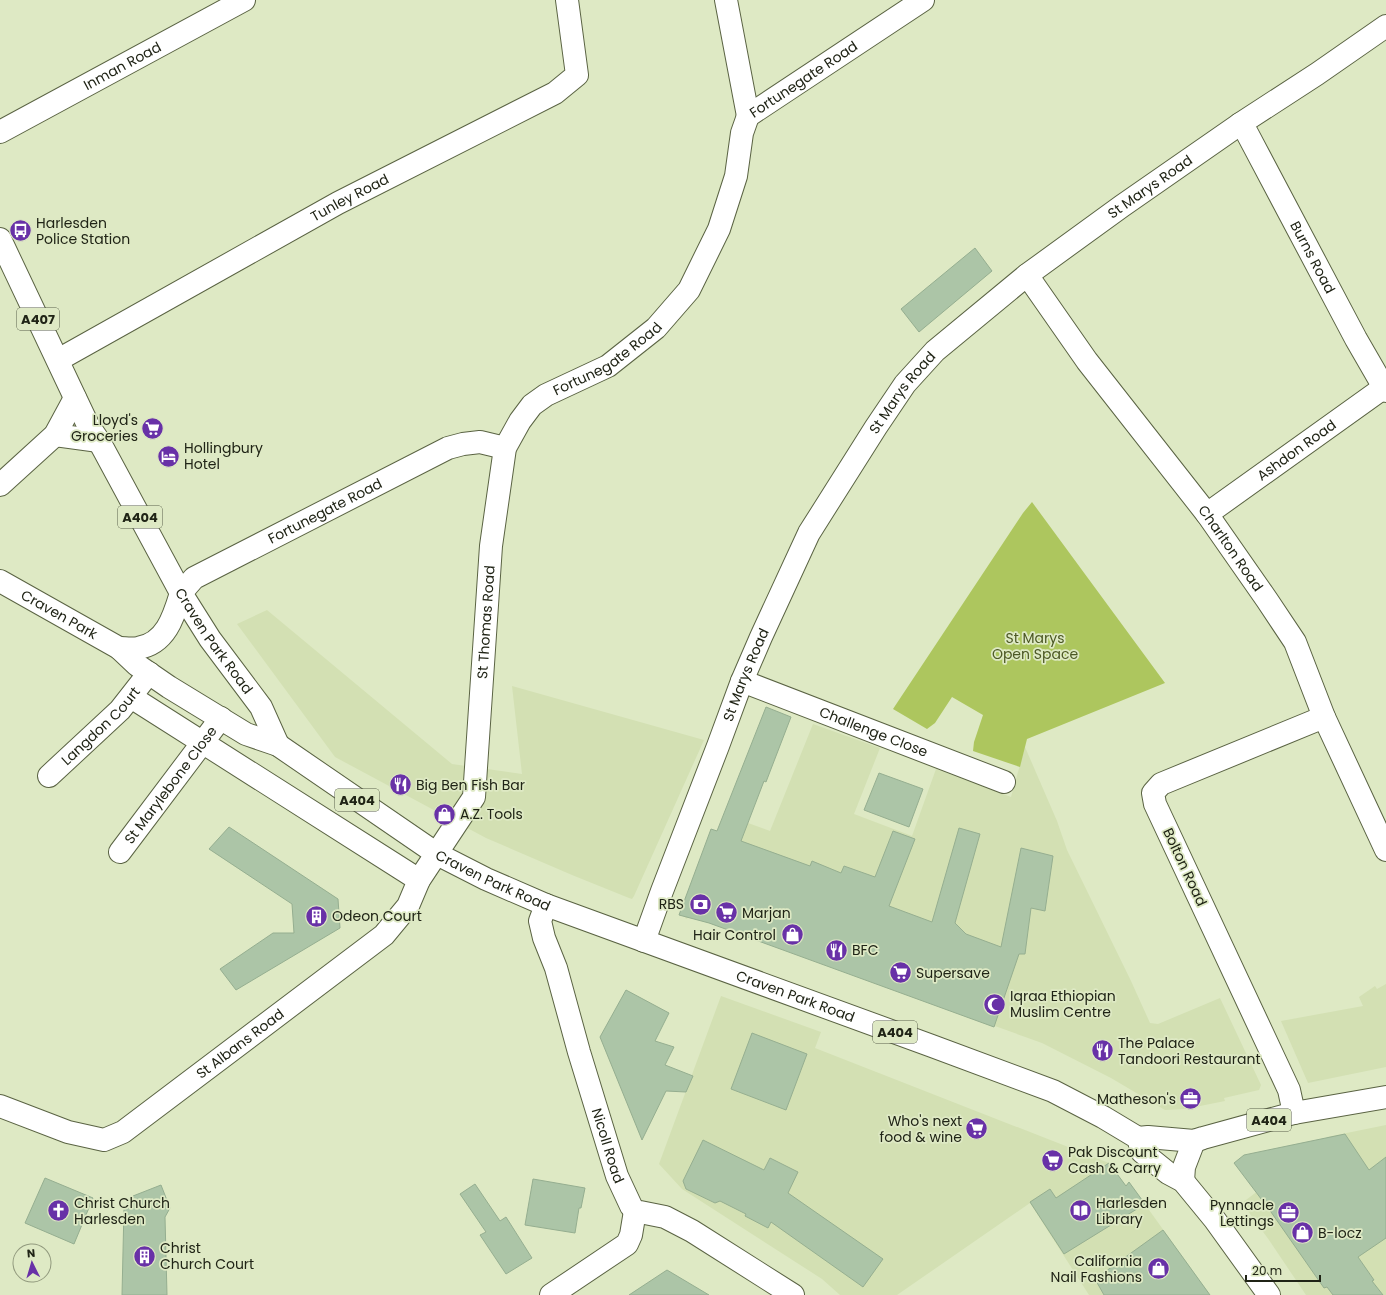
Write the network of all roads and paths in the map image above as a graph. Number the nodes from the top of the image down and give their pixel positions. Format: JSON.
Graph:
{"nodes":[{"id":1,"x":244,"y":0,"type":"edge"},
{"id":2,"x":567,"y":0,"type":"edge"},
{"id":3,"x":726,"y":0,"type":"edge"},
{"id":4,"x":923,"y":0,"type":"edge"},
{"id":5,"x":1386,"y":26,"type":"edge"},
{"id":6,"x":748,"y":116,"type":"junction"},
{"id":7,"x":1240,"y":124,"type":"junction"},
{"id":8,"x":0,"y":132,"type":"edge"},
{"id":9,"x":0,"y":239,"type":"edge"},
{"id":10,"x":1027,"y":275,"type":"junction"},
{"id":11,"x":58,"y":360,"type":"junction"},
{"id":12,"x":1385,"y":388,"type":"edge"},
{"id":13,"x":75,"y":398,"type":"junction"},
{"id":14,"x":55,"y":435,"type":"junction"},
{"id":15,"x":99,"y":441,"type":"junction"},
{"id":16,"x":505,"y":448,"type":"junction"},
{"id":17,"x":0,"y":486,"type":"edge"},
{"id":18,"x":1207,"y":514,"type":"junction"},
{"id":19,"x":0,"y":581,"type":"edge"},
{"id":20,"x":181,"y":593,"type":"junction"},
{"id":21,"x":119,"y":648,"type":"junction"},
{"id":22,"x":149,"y":673,"type":"junction"},
{"id":23,"x":742,"y":681,"type":"junction"},
{"id":24,"x":131,"y":697,"type":"junction"},
{"id":25,"x":221,"y":718,"type":"junction"},
{"id":26,"x":1324,"y":718,"type":"junction"},
{"id":27,"x":203,"y":743,"type":"junction"},
{"id":28,"x":278,"y":745,"type":"junction"},
{"id":29,"x":49,"y":776,"type":"dead end"},
{"id":30,"x":1004,"y":782,"type":"dead end"},
{"id":31,"x":474,"y":797,"type":"joint"},
{"id":32,"x":1386,"y":850,"type":"edge"},
{"id":33,"x":120,"y":852,"type":"dead end"},
{"id":34,"x":437,"y":854,"type":"junction"},
{"id":35,"x":419,"y":880,"type":"junction"},
{"id":36,"x":546,"y":905,"type":"junction"},
{"id":37,"x":644,"y":941,"type":"junction"},
{"id":38,"x":1386,"y":1097,"type":"edge"},
{"id":39,"x":0,"y":1106,"type":"edge"},
{"id":40,"x":1294,"y":1113,"type":"junction"},
{"id":41,"x":1138,"y":1138,"type":"junction"},
{"id":42,"x":1194,"y":1141,"type":"junction"},
{"id":43,"x":1183,"y":1181,"type":"junction"},
{"id":44,"x":636,"y":1211,"type":"junction"},
{"id":45,"x":551,"y":1295,"type":"edge"},
{"id":46,"x":793,"y":1295,"type":"edge"},
{"id":47,"x":1269,"y":1295,"type":"edge"}],
"edges":[{"from":1,"to":8,"type":"street","name":"Inman Road"},
{"from":2,"to":11,"type":"street","name":"Tunley Road"},
{"from":3,"to":6,"type":"street"},
{"from":4,"to":6,"type":"street","name":"Fortunegate Road"},
{"from":5,"to":7,"type":"street","name":"St Marys Road"},
{"from":6,"to":16,"type":"street","name":"Fortunegate Road"},
{"from":7,"to":10,"type":"street","name":"St Marys Road"},
{"from":7,"to":12,"type":"street","name":"Burns Road"},
{"from":9,"to":11,"type":"street","number":"A407"},
{"from":10,"to":18,"type":"street","name":"Charlton Road"},
{"from":10,"to":23,"type":"street","name":"St Marys Road"},
{"from":11,"to":13,"type":"street","number":"A407"},
{"from":12,"to":18,"type":"street","name":"Ashdon Road"},
{"from":13,"to":14,"type":"street"},
{"from":13,"to":15,"type":"street","number":"A407"},
{"from":14,"to":15,"type":"street"},
{"from":14,"to":17,"type":"street"},
{"from":15,"to":20,"type":"street","number":"A404"},
{"from":16,"to":20,"type":"street","name":"Fortunegate Road"},
{"from":16,"to":31,"type":"street","name":"St Thomas Road"},
{"from":18,"to":26,"type":"street","name":"Charlton Road"},
{"from":19,"to":21,"type":"street","name":"Craven Park","number":"A404"},
{"from":20,"to":21,"type":"street","name":"Craven Park Road","number":"A404"},
{"from":20,"to":28,"type":"street","name":"Craven Park Road","number":"A404"},
{"from":21,"to":22,"type":"street","name":"Craven Park Road","number":"A404"},
{"from":22,"to":24,"type":"street","name":"Langdon Court"},
{"from":22,"to":25,"type":"street","name":"Craven Park Road","number":"A404"},
{"from":23,"to":30,"type":"street","name":"Challenge Close"},
{"from":23,"to":37,"type":"street","name":"St Marys Road"},
{"from":24,"to":27,"type":"street"},
{"from":24,"to":29,"type":"street","name":"Langdon Court"},
{"from":25,"to":27,"type":"street","name":"St Marylebone Close"},
{"from":25,"to":28,"type":"street","name":"Craven Park Road","number":"A404"},
{"from":26,"to":32,"type":"street","name":"Charlton Road"},
{"from":26,"to":40,"type":"street","name":"Bolton Road"},
{"from":27,"to":33,"type":"street","name":"St Marylebone Close"},
{"from":27,"to":35,"type":"street"},
{"from":28,"to":34,"type":"street","name":"Craven Park Road","number":"A404"},
{"from":31,"to":34,"type":"street","name":"St Albans Road"},
{"from":34,"to":35,"type":"street","name":"St Albans Road"},
{"from":34,"to":36,"type":"street","name":"Craven Park Road","number":"A404"},
{"from":35,"to":39,"type":"street","name":"St Albans Road"},
{"from":36,"to":37,"type":"street","name":"Craven Park Road","number":"A404"},
{"from":36,"to":44,"type":"street","name":"Nicoll Road"},
{"from":37,"to":41,"type":"street","name":"Craven Park Road","number":"A404"},
{"from":38,"to":40,"type":"street","number":"A404"},
{"from":40,"to":42,"type":"street","number":"A404"},
{"from":41,"to":42,"type":"street","number":"A404"},
{"from":41,"to":43,"type":"street"},
{"from":42,"to":43,"type":"street"},
{"from":43,"to":47,"type":"street"},
{"from":44,"to":45,"type":"street"},
{"from":44,"to":46,"type":"street"}]}
